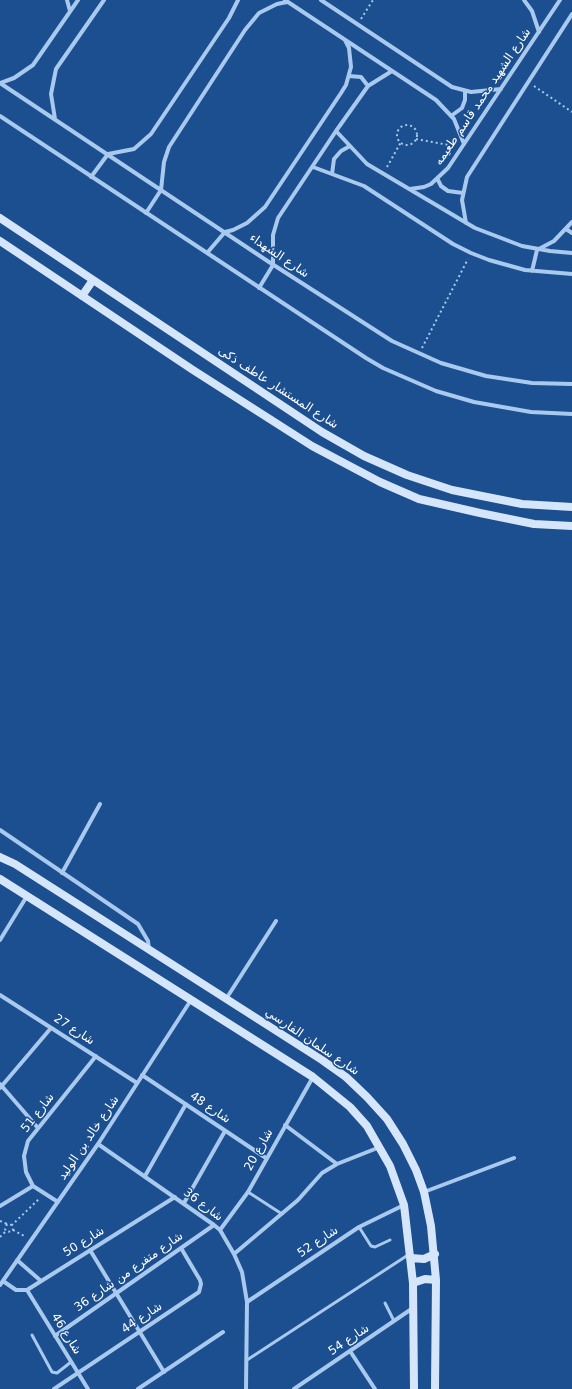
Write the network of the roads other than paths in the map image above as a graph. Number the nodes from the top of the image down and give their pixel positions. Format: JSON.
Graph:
{"nodes":[{"id":1,"x":66,"y":0,"type":"edge"},
{"id":2,"x":78,"y":0,"type":"edge"},
{"id":3,"x":104,"y":0,"type":"edge"},
{"id":4,"x":238,"y":0,"type":"edge"},
{"id":5,"x":321,"y":0,"type":"edge"},
{"id":6,"x":524,"y":0,"type":"edge"},
{"id":7,"x":560,"y":0,"type":"edge"},
{"id":8,"x":286,"y":1,"type":"edge"},
{"id":9,"x":70,"y":12,"type":"junction"},
{"id":10,"x":572,"y":14,"type":"edge"},
{"id":11,"x":539,"y":32,"type":"junction"},
{"id":12,"x":345,"y":40,"type":"junction"},
{"id":13,"x":392,"y":71,"type":"junction"},
{"id":14,"x":349,"y":76,"type":"junction"},
{"id":15,"x":0,"y":83,"type":"edge"},
{"id":16,"x":368,"y":86,"type":"junction"},
{"id":17,"x":501,"y":89,"type":"junction"},
{"id":18,"x":465,"y":91,"type":"junction"},
{"id":19,"x":0,"y":116,"type":"edge"},
{"id":20,"x":451,"y":116,"type":"junction"},
{"id":21,"x":55,"y":119,"type":"junction"},
{"id":22,"x":336,"y":131,"type":"junction"},
{"id":23,"x":350,"y":146,"type":"junction"},
{"id":24,"x":463,"y":146,"type":"junction"},
{"id":25,"x":108,"y":154,"type":"junction"},
{"id":26,"x":313,"y":167,"type":"junction"},
{"id":27,"x":332,"y":174,"type":"junction"},
{"id":28,"x":91,"y":177,"type":"junction"},
{"id":29,"x":438,"y":180,"type":"junction"},
{"id":30,"x":409,"y":189,"type":"junction"},
{"id":31,"x":161,"y":190,"type":"junction"},
{"id":32,"x":463,"y":192,"type":"junction"},
{"id":33,"x":146,"y":213,"type":"junction"},
{"id":34,"x":0,"y":218,"type":"edge"},
{"id":35,"x":572,"y":222,"type":"edge"},
{"id":36,"x":466,"y":223,"type":"junction"},
{"id":37,"x":566,"y":229,"type":"junction"},
{"id":38,"x":225,"y":232,"type":"junction"},
{"id":39,"x":572,"y":233,"type":"edge"},
{"id":40,"x":0,"y":241,"type":"edge"},
{"id":41,"x":537,"y":250,"type":"junction"},
{"id":42,"x":207,"y":253,"type":"junction"},
{"id":43,"x":572,"y":253,"type":"edge"},
{"id":44,"x":273,"y":265,"type":"junction"},
{"id":45,"x":532,"y":271,"type":"junction"},
{"id":46,"x":572,"y":274,"type":"edge"},
{"id":47,"x":93,"y":280,"type":"junction"},
{"id":48,"x":259,"y":288,"type":"junction"},
{"id":49,"x":82,"y":296,"type":"junction"},
{"id":50,"x":572,"y":384,"type":"edge"},
{"id":51,"x":572,"y":414,"type":"edge"},
{"id":52,"x":572,"y":507,"type":"edge"},
{"id":53,"x":572,"y":526,"type":"edge"},
{"id":54,"x":100,"y":804,"type":"dead end"},
{"id":55,"x":0,"y":830,"type":"edge"},
{"id":56,"x":0,"y":857,"type":"edge"},
{"id":57,"x":62,"y":873,"type":"junction"},
{"id":58,"x":0,"y":879,"type":"edge"},
{"id":59,"x":27,"y":896,"type":"junction"},
{"id":60,"x":276,"y":921,"type":"dead end"},
{"id":61,"x":0,"y":940,"type":"edge"},
{"id":62,"x":149,"y":950,"type":"junction"},
{"id":63,"x":0,"y":995,"type":"edge"},
{"id":64,"x":226,"y":999,"type":"junction"},
{"id":65,"x":191,"y":1000,"type":"junction"},
{"id":66,"x":51,"y":1028,"type":"junction"},
{"id":67,"x":96,"y":1056,"type":"junction"},
{"id":68,"x":142,"y":1075,"type":"junction"},
{"id":69,"x":313,"y":1077,"type":"junction"},
{"id":70,"x":138,"y":1083,"type":"junction"},
{"id":71,"x":1,"y":1086,"type":"edge"},
{"id":72,"x":186,"y":1104,"type":"junction"},
{"id":73,"x":285,"y":1125,"type":"junction"},
{"id":74,"x":38,"y":1128,"type":"junction"},
{"id":75,"x":225,"y":1131,"type":"junction"},
{"id":76,"x":98,"y":1144,"type":"junction"},
{"id":77,"x":380,"y":1147,"type":"junction"},
{"id":78,"x":266,"y":1158,"type":"junction"},
{"id":79,"x":514,"y":1158,"type":"dead end"},
{"id":80,"x":337,"y":1164,"type":"junction"},
{"id":81,"x":145,"y":1176,"type":"junction"},
{"id":82,"x":33,"y":1186,"type":"junction"},
{"id":83,"x":248,"y":1192,"type":"junction"},
{"id":84,"x":424,"y":1192,"type":"junction"},
{"id":85,"x":175,"y":1197,"type":"junction"},
{"id":86,"x":58,"y":1202,"type":"junction"},
{"id":87,"x":184,"y":1203,"type":"junction"},
{"id":88,"x":404,"y":1205,"type":"junction"},
{"id":89,"x":0,"y":1206,"type":"edge"},
{"id":90,"x":282,"y":1214,"type":"junction"},
{"id":91,"x":214,"y":1225,"type":"junction"},
{"id":92,"x":359,"y":1227,"type":"junction"},
{"id":93,"x":220,"y":1230,"type":"junction"},
{"id":94,"x":390,"y":1240,"type":"dead end"},
{"id":95,"x":181,"y":1248,"type":"junction"},
{"id":96,"x":90,"y":1250,"type":"junction"},
{"id":97,"x":234,"y":1254,"type":"junction"},
{"id":98,"x":435,"y":1254,"type":"junction"},
{"id":99,"x":411,"y":1255,"type":"junction"},
{"id":100,"x":16,"y":1260,"type":"junction"},
{"id":101,"x":436,"y":1280,"type":"junction"},
{"id":102,"x":2,"y":1281,"type":"junction"},
{"id":103,"x":41,"y":1281,"type":"junction"},
{"id":104,"x":413,"y":1283,"type":"junction"},
{"id":105,"x":0,"y":1286,"type":"edge"},
{"id":106,"x":27,"y":1290,"type":"junction"},
{"id":107,"x":116,"y":1294,"type":"junction"},
{"id":108,"x":247,"y":1302,"type":"junction"},
{"id":109,"x":385,"y":1303,"type":"dead end"},
{"id":110,"x":414,"y":1307,"type":"junction"},
{"id":111,"x":394,"y":1321,"type":"junction"},
{"id":112,"x":140,"y":1332,"type":"junction"},
{"id":113,"x":223,"y":1332,"type":"dead end"},
{"id":114,"x":32,"y":1335,"type":"dead end"},
{"id":115,"x":55,"y":1336,"type":"junction"},
{"id":116,"x":350,"y":1351,"type":"junction"},
{"id":117,"x":247,"y":1360,"type":"junction"},
{"id":118,"x":71,"y":1362,"type":"junction"},
{"id":119,"x":164,"y":1372,"type":"junction"},
{"id":120,"x":78,"y":1373,"type":"junction"},
{"id":121,"x":54,"y":1389,"type":"edge"},
{"id":122,"x":88,"y":1389,"type":"edge"},
{"id":123,"x":138,"y":1389,"type":"edge"},
{"id":124,"x":246,"y":1389,"type":"edge"},
{"id":125,"x":294,"y":1389,"type":"edge"},
{"id":126,"x":376,"y":1389,"type":"edge"},
{"id":127,"x":414,"y":1389,"type":"edge"},
{"id":128,"x":435,"y":1389,"type":"edge"}],
"edges":[{"from":1,"to":9,"type":"street"},
{"from":2,"to":9,"type":"street"},
{"from":3,"to":21,"type":"street"},
{"from":4,"to":25,"type":"street"},
{"from":5,"to":18,"type":"street"},
{"from":6,"to":11,"type":"street"},
{"from":7,"to":11,"type":"street","name":"شارع الشهيد محمد قاسم طعيمه"},
{"from":8,"to":12,"type":"street"},
{"from":8,"to":31,"type":"street"},
{"from":9,"to":15,"type":"street"},
{"from":10,"to":32,"type":"street"},
{"from":11,"to":17,"type":"street","name":"شارع الشهيد محمد قاسم طعيمه"},
{"from":12,"to":13,"type":"street"},
{"from":12,"to":14,"type":"street"},
{"from":13,"to":16,"type":"street"},
{"from":13,"to":20,"type":"street"},
{"from":14,"to":16,"type":"street"},
{"from":14,"to":38,"type":"street"},
{"from":15,"to":21,"type":"street","name":"شارع الشهداء"},
{"from":16,"to":22,"type":"street"},
{"from":17,"to":18,"type":"street"},
{"from":17,"to":24,"type":"street","name":"شارع الشهيد محمد قاسم طعيمه"},
{"from":18,"to":20,"type":"street"},
{"from":19,"to":28,"type":"street"},
{"from":20,"to":24,"type":"street"},
{"from":21,"to":25,"type":"street","name":"شارع الشهداء"},
{"from":22,"to":23,"type":"street"},
{"from":22,"to":26,"type":"street"},
{"from":23,"to":27,"type":"street"},
{"from":23,"to":30,"type":"street"},
{"from":24,"to":29,"type":"street","name":"شارع الشهيد محمد قاسم طعيمه"},
{"from":25,"to":28,"type":"street"},
{"from":25,"to":31,"type":"street","name":"شارع الشهداء"},
{"from":26,"to":27,"type":"street"},
{"from":26,"to":44,"type":"street"},
{"from":27,"to":45,"type":"street"},
{"from":28,"to":33,"type":"street"},
{"from":29,"to":30,"type":"street","name":"شارع الشهيد محمد قاسم طعيمه"},
{"from":29,"to":32,"type":"street"},
{"from":30,"to":36,"type":"street"},
{"from":31,"to":33,"type":"street"},
{"from":31,"to":38,"type":"street","name":"شارع الشهداء"},
{"from":32,"to":36,"type":"street"},
{"from":33,"to":42,"type":"street"},
{"from":34,"to":47,"type":"street","name":"شارع المستشار عاطف ذكى"},
{"from":35,"to":37,"type":"street"},
{"from":36,"to":41,"type":"street"},
{"from":37,"to":39,"type":"street"},
{"from":37,"to":41,"type":"street"},
{"from":38,"to":42,"type":"street"},
{"from":38,"to":44,"type":"street","name":"شارع الشهداء"},
{"from":40,"to":49,"type":"street"},
{"from":41,"to":43,"type":"street"},
{"from":41,"to":45,"type":"street"},
{"from":42,"to":48,"type":"street"},
{"from":44,"to":48,"type":"street"},
{"from":44,"to":50,"type":"street","name":"شارع الشهداء"},
{"from":45,"to":46,"type":"street"},
{"from":47,"to":49,"type":"street"},
{"from":47,"to":52,"type":"street","name":"شارع المستشار عاطف ذكى"},
{"from":48,"to":51,"type":"street"},
{"from":49,"to":53,"type":"street"},
{"from":54,"to":57,"type":"street"},
{"from":55,"to":57,"type":"street"},
{"from":56,"to":62,"type":"street","name":"شارع سلمان الفارسي"},
{"from":57,"to":62,"type":"street"},
{"from":58,"to":59,"type":"street"},
{"from":59,"to":61,"type":"street"},
{"from":59,"to":65,"type":"street"},
{"from":60,"to":64,"type":"street"},
{"from":62,"to":64,"type":"street","name":"شارع سلمان الفارسي"},
{"from":63,"to":66,"type":"street","name":"شارع 27"},
{"from":64,"to":84,"type":"street","name":"شارع سلمان الفارسي"},
{"from":65,"to":68,"type":"street","name":"شارع خالد بن الوليد"},
{"from":65,"to":69,"type":"street"},
{"from":66,"to":67,"type":"street","name":"شارع 27"},
{"from":66,"to":71,"type":"street"},
{"from":67,"to":70,"type":"street","name":"شارع 27"},
{"from":67,"to":74,"type":"street","name":"شارع 51"},
{"from":68,"to":70,"type":"street","name":"شارع خالد بن الوليد"},
{"from":68,"to":72,"type":"street","name":"شارع 48"},
{"from":69,"to":73,"type":"street","name":"شارع 20"},
{"from":69,"to":77,"type":"street"},
{"from":70,"to":76,"type":"street","name":"شارع خالد بن الوليد"},
{"from":71,"to":74,"type":"street"},
{"from":72,"to":75,"type":"street","name":"شارع 48"},
{"from":72,"to":81,"type":"street"},
{"from":73,"to":78,"type":"street","name":"شارع 20"},
{"from":73,"to":80,"type":"street"},
{"from":74,"to":82,"type":"street","name":"شارع 51"},
{"from":75,"to":78,"type":"street","name":"شارع 48"},
{"from":75,"to":87,"type":"street"},
{"from":76,"to":81,"type":"street","name":"شارع 36"},
{"from":76,"to":86,"type":"street","name":"شارع خالد بن الوليد"},
{"from":77,"to":80,"type":"street"},
{"from":77,"to":88,"type":"street"},
{"from":78,"to":83,"type":"street","name":"شارع 20"},
{"from":79,"to":84,"type":"street"},
{"from":80,"to":90,"type":"street"},
{"from":81,"to":85,"type":"street","name":"شارع 36"},
{"from":82,"to":86,"type":"street"},
{"from":82,"to":89,"type":"street"},
{"from":83,"to":90,"type":"lane"},
{"from":83,"to":93,"type":"street","name":"شارع 20"},
{"from":84,"to":98,"type":"street","name":"شارع سلمان الفارسي"},
{"from":85,"to":87,"type":"street","name":"شارع 36"},
{"from":85,"to":96,"type":"street","name":"شارع 50"},
{"from":86,"to":100,"type":"street","name":"شارع خالد بن الوليد"},
{"from":87,"to":91,"type":"street","name":"شارع 36"},
{"from":88,"to":92,"type":"street","name":"شارع 52"},
{"from":88,"to":99,"type":"street"},
{"from":90,"to":97,"type":"street"},
{"from":91,"to":93,"type":"street","name":"شارع 36"},
{"from":91,"to":95,"type":"street","name":"شارع متفرع من شارع 36"},
{"from":92,"to":94,"type":"lane"},
{"from":92,"to":108,"type":"street","name":"شارع 52"},
{"from":93,"to":97,"type":"street","name":"شارع 36"},
{"from":95,"to":107,"type":"street","name":"شارع متفرع من شارع 36"},
{"from":95,"to":112,"type":"street","name":"شارع 44"},
{"from":96,"to":103,"type":"street","name":"شارع 50"},
{"from":96,"to":107,"type":"street"},
{"from":97,"to":108,"type":"street","name":"شارع 36"},
{"from":98,"to":99,"type":"street"},
{"from":98,"to":101,"type":"street","name":"شارع سلمان الفارسي"},
{"from":99,"to":104,"type":"street"},
{"from":99,"to":117,"type":"lane"},
{"from":100,"to":102,"type":"street","name":"شارع خالد بن الوليد"},
{"from":100,"to":103,"type":"street"},
{"from":101,"to":104,"type":"street"},
{"from":101,"to":128,"type":"street","name":"شارع سلمان الفارسي"},
{"from":102,"to":105,"type":"street","name":"شارع خالد بن الوليد"},
{"from":102,"to":106,"type":"street"},
{"from":103,"to":106,"type":"street","name":"شارع 50"},
{"from":104,"to":110,"type":"street"},
{"from":106,"to":115,"type":"street","name":"شارع 46"},
{"from":107,"to":112,"type":"street"},
{"from":107,"to":115,"type":"street","name":"شارع متفرع من شارع 36"},
{"from":108,"to":117,"type":"street","name":"شارع 36"},
{"from":109,"to":111,"type":"lane"},
{"from":110,"to":111,"type":"street","name":"شارع 54"},
{"from":110,"to":127,"type":"street"},
{"from":111,"to":116,"type":"street","name":"شارع 54"},
{"from":112,"to":119,"type":"street"},
{"from":112,"to":120,"type":"street","name":"شارع 44"},
{"from":113,"to":119,"type":"street"},
{"from":114,"to":118,"type":"lane"},
{"from":115,"to":118,"type":"street","name":"شارع 46"},
{"from":116,"to":125,"type":"street","name":"شارع 54"},
{"from":116,"to":126,"type":"street"},
{"from":117,"to":124,"type":"street","name":"شارع 36"},
{"from":118,"to":120,"type":"street","name":"شارع 46"},
{"from":119,"to":123,"type":"street"},
{"from":120,"to":121,"type":"street","name":"شارع 44"},
{"from":120,"to":122,"type":"street","name":"شارع 46"}]}
